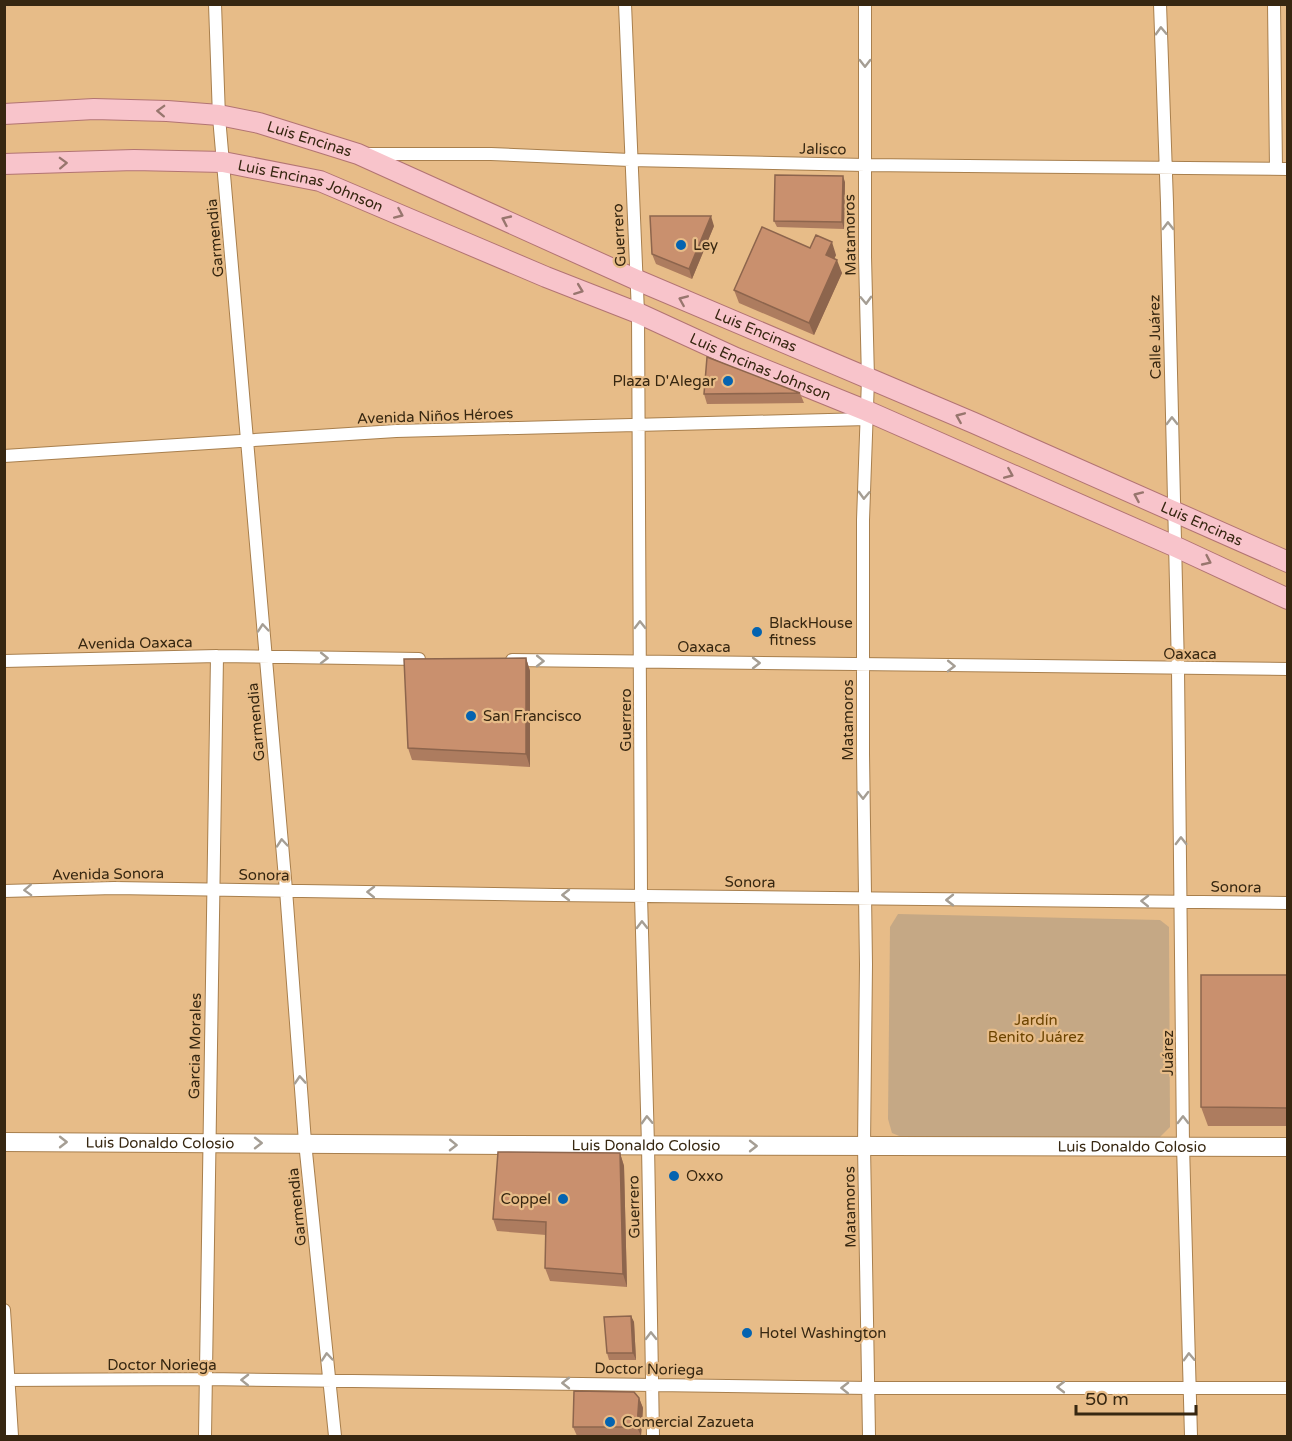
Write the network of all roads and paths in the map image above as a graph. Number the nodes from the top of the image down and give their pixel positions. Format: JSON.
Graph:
{"nodes":[{"id":1,"x":215,"y":4,"type":"edge"},
{"id":2,"x":625,"y":4,"type":"edge"},
{"id":3,"x":865,"y":4,"type":"edge"},
{"id":4,"x":1160,"y":4,"type":"edge"},
{"id":5,"x":1274,"y":4,"type":"edge"},
{"id":6,"x":4,"y":114,"type":"edge"},
{"id":7,"x":219,"y":115,"type":"junction"},
{"id":8,"x":358,"y":154,"type":"junction"},
{"id":9,"x":630,"y":160,"type":"junction"},
{"id":10,"x":224,"y":162,"type":"junction"},
{"id":11,"x":4,"y":164,"type":"edge"},
{"id":12,"x":865,"y":165,"type":"junction"},
{"id":13,"x":1166,"y":167,"type":"junction"},
{"id":14,"x":1282,"y":169,"type":"edge"},
{"id":15,"x":637,"y":280,"type":"junction"},
{"id":16,"x":638,"y":313,"type":"junction"},
{"id":17,"x":868,"y":379,"type":"junction"},
{"id":18,"x":867,"y":415,"type":"junction"},
{"id":19,"x":637,"y":424,"type":"junction"},
{"id":20,"x":248,"y":439,"type":"junction"},
{"id":21,"x":4,"y":456,"type":"edge"},
{"id":22,"x":1173,"y":511,"type":"junction"},
{"id":23,"x":1174,"y":546,"type":"junction"},
{"id":24,"x":1287,"y":562,"type":"edge"},
{"id":25,"x":1287,"y":599,"type":"edge"},
{"id":26,"x":217,"y":656,"type":"junction"},
{"id":27,"x":265,"y":657,"type":"junction"},
{"id":28,"x":429,"y":659,"type":"edge"},
{"id":29,"x":500,"y":660,"type":"edge"},
{"id":30,"x":4,"y":661,"type":"edge"},
{"id":31,"x":640,"y":662,"type":"junction"},
{"id":32,"x":864,"y":664,"type":"junction"},
{"id":33,"x":1179,"y":669,"type":"junction"},
{"id":34,"x":1287,"y":669,"type":"edge"},
{"id":35,"x":213,"y":889,"type":"junction"},
{"id":36,"x":286,"y":890,"type":"junction"},
{"id":37,"x":4,"y":891,"type":"edge"},
{"id":38,"x":641,"y":896,"type":"junction"},
{"id":39,"x":866,"y":899,"type":"junction"},
{"id":40,"x":1182,"y":902,"type":"junction"},
{"id":41,"x":1287,"y":903,"type":"edge"},
{"id":42,"x":4,"y":1142,"type":"edge"},
{"id":43,"x":305,"y":1142,"type":"junction"},
{"id":44,"x":208,"y":1143,"type":"junction"},
{"id":45,"x":648,"y":1145,"type":"junction"},
{"id":46,"x":1183,"y":1145,"type":"junction"},
{"id":47,"x":864,"y":1146,"type":"junction"},
{"id":48,"x":1287,"y":1147,"type":"edge"},
{"id":49,"x":4,"y":1310,"type":"edge"},
{"id":50,"x":207,"y":1379,"type":"junction"},
{"id":51,"x":7,"y":1380,"type":"edge"},
{"id":52,"x":329,"y":1381,"type":"junction"},
{"id":53,"x":651,"y":1384,"type":"junction"},
{"id":54,"x":868,"y":1388,"type":"junction"},
{"id":55,"x":1190,"y":1388,"type":"junction"},
{"id":56,"x":1287,"y":1388,"type":"edge"},
{"id":57,"x":12,"y":1437,"type":"edge"},
{"id":58,"x":206,"y":1437,"type":"edge"},
{"id":59,"x":335,"y":1437,"type":"edge"},
{"id":60,"x":653,"y":1437,"type":"edge"},
{"id":61,"x":869,"y":1437,"type":"edge"},
{"id":62,"x":1191,"y":1437,"type":"edge"}],
"edges":[{"from":1,"to":7,"type":"street","name":"Garmendia"},
{"from":2,"to":9,"type":"street","name":"Guerrero"},
{"from":3,"to":12,"type":"street","name":"Matamoros","one_way":true},
{"from":13,"to":4,"type":"street","name":"Calle Juárez","one_way":true},
{"from":5,"to":14,"type":"street"},
{"from":7,"to":6,"type":"main road","name":"Luis Encinas","one_way":true},
{"from":7,"to":8,"type":"main road","name":"Luis Encinas"},
{"from":7,"to":10,"type":"street","name":"Garmendia"},
{"from":8,"to":9,"type":"street","name":"Jalisco"},
{"from":15,"to":8,"type":"main road","name":"Luis Encinas","one_way":true},
{"from":9,"to":12,"type":"street","name":"Jalisco"},
{"from":9,"to":15,"type":"street","name":"Guerrero"},
{"from":11,"to":10,"type":"main road","name":"Luis Encinas Johnson","one_way":true},
{"from":10,"to":16,"type":"main road","name":"Luis Encinas Johnson","one_way":true},
{"from":10,"to":20,"type":"street","name":"Garmendia"},
{"from":12,"to":13,"type":"street","name":"Jalisco"},
{"from":12,"to":17,"type":"street","name":"Matamoros","one_way":true},
{"from":13,"to":14,"type":"street","name":"Jalisco"},
{"from":22,"to":13,"type":"street","name":"Calle Juárez","one_way":true},
{"from":15,"to":16,"type":"street","name":"Guerrero"},
{"from":17,"to":15,"type":"main road","name":"Luis Encinas","one_way":true},
{"from":16,"to":18,"type":"main road","name":"Luis Encinas Johnson"},
{"from":16,"to":19,"type":"street","name":"Guerrero"},
{"from":17,"to":18,"type":"street","name":"Matamoros"},
{"from":22,"to":17,"type":"main road","name":"Luis Encinas","one_way":true},
{"from":18,"to":19,"type":"street","name":"Avenida Niños Héroes"},
{"from":18,"to":23,"type":"main road","name":"Luis Encinas Johnson","one_way":true},
{"from":18,"to":32,"type":"street","name":"Matamoros","one_way":true},
{"from":19,"to":20,"type":"street","name":"Avenida Niños Héroes"},
{"from":31,"to":19,"type":"street","name":"Guerrero","one_way":true},
{"from":20,"to":21,"type":"street","name":"Avenida Niños Héroes"},
{"from":27,"to":20,"type":"street","name":"Garmendia","one_way":true},
{"from":22,"to":23,"type":"street","name":"Calle Juárez"},
{"from":22,"to":24,"type":"main road","name":"Luis Encinas"},
{"from":23,"to":25,"type":"main road","name":"Luis Encinas Johnson","one_way":true},
{"from":23,"to":33,"type":"street","name":"Calle Juárez"},
{"from":26,"to":27,"type":"street","name":"Avenida Oaxaca"},
{"from":26,"to":30,"type":"street","name":"Avenida Oaxaca"},
{"from":26,"to":35,"type":"street","name":"Garcia Morales"},
{"from":27,"to":28,"type":"street","one_way":true},
{"from":36,"to":27,"type":"street","name":"Garmendia","one_way":true},
{"from":29,"to":31,"type":"street","name":"Oaxaca","one_way":true},
{"from":31,"to":32,"type":"street","name":"Oaxaca","one_way":true},
{"from":31,"to":38,"type":"street","name":"Guerrero"},
{"from":32,"to":33,"type":"street","name":"Oaxaca","one_way":true},
{"from":32,"to":39,"type":"street","name":"Matamoros","one_way":true},
{"from":33,"to":34,"type":"street","name":"Oaxaca"},
{"from":40,"to":33,"type":"street","name":"Juárez","one_way":true},
{"from":35,"to":36,"type":"street","name":"Sonora"},
{"from":35,"to":37,"type":"street","name":"Avenida Sonora","one_way":true},
{"from":35,"to":44,"type":"street","name":"Garcia Morales"},
{"from":38,"to":36,"type":"street","name":"Sonora","one_way":true},
{"from":43,"to":36,"type":"street","name":"Garmendia","one_way":true},
{"from":38,"to":39,"type":"street","name":"Sonora"},
{"from":45,"to":38,"type":"street","name":"Guerrero","one_way":true},
{"from":40,"to":39,"type":"street","name":"Sonora","one_way":true},
{"from":39,"to":47,"type":"street","name":"Matamoros"},
{"from":40,"to":41,"type":"street","name":"Sonora"},
{"from":46,"to":40,"type":"street","name":"Juárez","one_way":true},
{"from":42,"to":44,"type":"main road","name":"Luis Donaldo Colosio","one_way":true},
{"from":44,"to":43,"type":"main road","name":"Luis Donaldo Colosio","one_way":true},
{"from":43,"to":45,"type":"main road","name":"Luis Donaldo Colosio","one_way":true},
{"from":52,"to":43,"type":"street","name":"Garmendia","one_way":true},
{"from":44,"to":50,"type":"street","name":"Garcia Morales"},
{"from":45,"to":47,"type":"main road","name":"Luis Donaldo Colosio","one_way":true},
{"from":53,"to":45,"type":"street","name":"Guerrero","one_way":true},
{"from":46,"to":47,"type":"main road","name":"Luis Donaldo Colosio"},
{"from":46,"to":48,"type":"main road","name":"Luis Donaldo Colosio"},
{"from":55,"to":46,"type":"street","name":"Juárez","one_way":true},
{"from":47,"to":54,"type":"street","name":"Matamoros"},
{"from":49,"to":51,"type":"street"},
{"from":50,"to":51,"type":"street","name":"Doctor Noriega"},
{"from":52,"to":50,"type":"street","name":"Doctor Noriega","one_way":true},
{"from":50,"to":58,"type":"street","name":"Garcia Morales"},
{"from":51,"to":57,"type":"street"},
{"from":53,"to":52,"type":"street","name":"Doctor Noriega","one_way":true},
{"from":52,"to":59,"type":"street","name":"Garmendia"},
{"from":54,"to":53,"type":"street","name":"Doctor Noriega","one_way":true},
{"from":53,"to":60,"type":"street","name":"Guerrero"},
{"from":55,"to":54,"type":"street","name":"Doctor Noriega","one_way":true},
{"from":54,"to":61,"type":"street","name":"Matamoros"},
{"from":55,"to":56,"type":"street","name":"Doctor Noriega"},
{"from":55,"to":62,"type":"street","name":"Juárez"}]}
